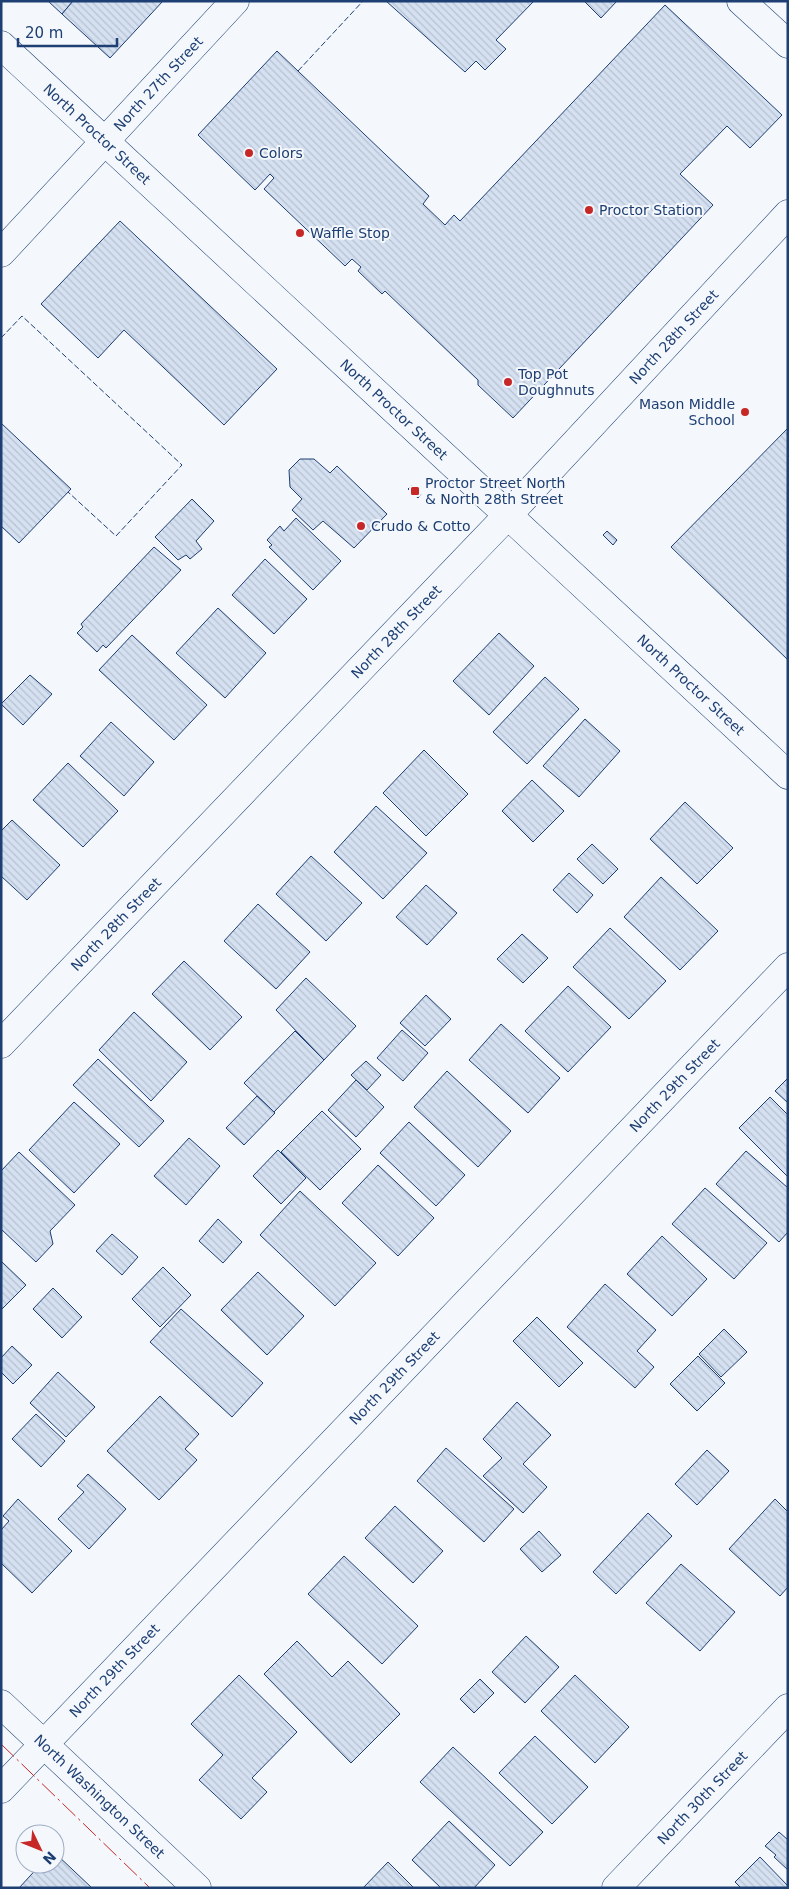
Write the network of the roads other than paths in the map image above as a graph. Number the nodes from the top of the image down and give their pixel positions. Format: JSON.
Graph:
{"nodes":[{"id":1,"x":234,"y":1,"type":"edge"},
{"id":2,"x":741,"y":1,"type":"edge"},
{"id":3,"x":788,"y":44,"type":"edge"},
{"id":4,"x":1,"y":45,"type":"edge"},
{"id":5,"x":104,"y":141,"type":"junction"},
{"id":6,"x":788,"y":214,"type":"edge"},
{"id":7,"x":1,"y":253,"type":"edge"},
{"id":8,"x":508,"y":515,"type":"junction"},
{"id":9,"x":788,"y":775,"type":"edge"},
{"id":10,"x":788,"y":967,"type":"edge"},
{"id":11,"x":1,"y":1044,"type":"edge"},
{"id":12,"x":1,"y":1704,"type":"edge"},
{"id":13,"x":788,"y":1708,"type":"edge"},
{"id":14,"x":43,"y":1745,"type":"junction"},
{"id":15,"x":1,"y":1789,"type":"edge"},
{"id":16,"x":197,"y":1888,"type":"edge"},
{"id":17,"x":616,"y":1888,"type":"edge"}],
"edges":[{"from":1,"to":5,"type":"street","name":"North 27th Street"},
{"from":2,"to":3,"type":"street"},
{"from":4,"to":5,"type":"street","name":"North Proctor Street"},
{"from":5,"to":7,"type":"street","name":"North 27th Street"},
{"from":5,"to":8,"type":"street","name":"North Proctor Street"},
{"from":6,"to":8,"type":"street","name":"North 28th Street"},
{"from":8,"to":9,"type":"street","name":"North Proctor Street"},
{"from":8,"to":11,"type":"street","name":"North 28th Street"},
{"from":10,"to":14,"type":"street","name":"North 29th Street"},
{"from":12,"to":14,"type":"street","name":"North Washington Street"},
{"from":13,"to":17,"type":"street","name":"North 30th Street"},
{"from":14,"to":15,"type":"street","name":"North 29th Street"},
{"from":14,"to":16,"type":"street","name":"North Washington Street"}]}
